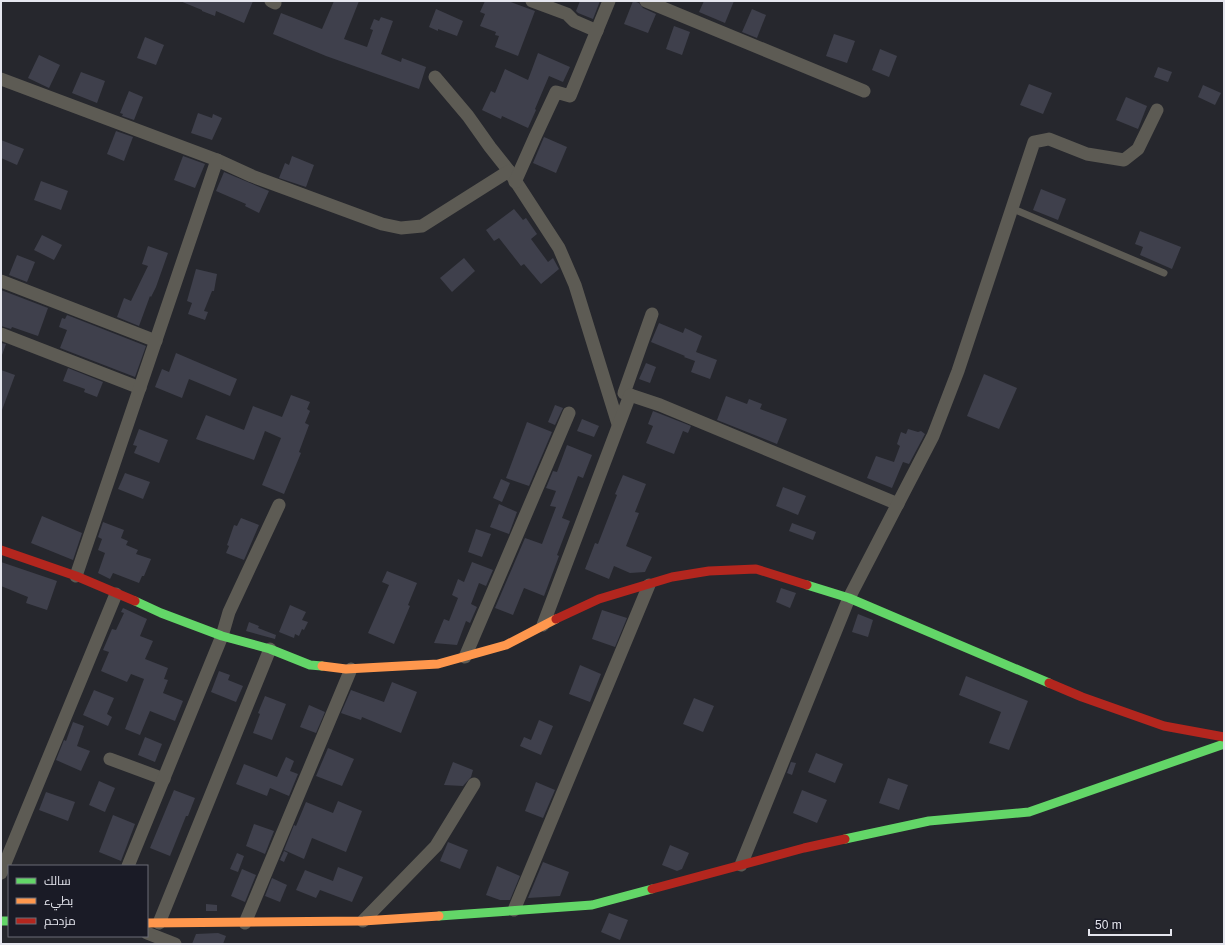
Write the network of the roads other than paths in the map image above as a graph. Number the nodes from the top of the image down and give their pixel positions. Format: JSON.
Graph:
{"nodes":[{"id":1,"x":532,"y":1,"type":"edge"},
{"id":2,"x":609,"y":1,"type":"edge"},
{"id":3,"x":646,"y":1,"type":"edge"},
{"id":4,"x":597,"y":31,"type":"junction"},
{"id":5,"x":434,"y":77,"type":"dead end"},
{"id":6,"x":1,"y":79,"type":"edge"},
{"id":7,"x":864,"y":91,"type":"dead end"},
{"id":8,"x":1157,"y":110,"type":"dead end"},
{"id":9,"x":217,"y":160,"type":"junction"},
{"id":10,"x":512,"y":177,"type":"junction"},
{"id":11,"x":1012,"y":208,"type":"junction"},
{"id":12,"x":1164,"y":273,"type":"dead end"},
{"id":13,"x":1,"y":281,"type":"edge"},
{"id":14,"x":652,"y":314,"type":"dead end"},
{"id":15,"x":1,"y":334,"type":"edge"},
{"id":16,"x":156,"y":341,"type":"junction"},
{"id":17,"x":140,"y":388,"type":"junction"},
{"id":18,"x":630,"y":395,"type":"junction"},
{"id":19,"x":569,"y":413,"type":"dead end"},
{"id":20,"x":618,"y":424,"type":"junction"},
{"id":21,"x":898,"y":504,"type":"junction"},
{"id":22,"x":279,"y":505,"type":"dead end"},
{"id":23,"x":1,"y":550,"type":"edge"},
{"id":24,"x":76,"y":576,"type":"junction"},
{"id":25,"x":649,"y":584,"type":"junction"},
{"id":26,"x":116,"y":594,"type":"junction"},
{"id":27,"x":848,"y":598,"type":"junction"},
{"id":28,"x":544,"y":625,"type":"junction"},
{"id":29,"x":222,"y":636,"type":"junction"},
{"id":30,"x":270,"y":649,"type":"junction"},
{"id":31,"x":465,"y":657,"type":"junction"},
{"id":32,"x":350,"y":669,"type":"junction"},
{"id":33,"x":1224,"y":737,"type":"edge"},
{"id":34,"x":1224,"y":744,"type":"edge"},
{"id":35,"x":110,"y":759,"type":"dead end"},
{"id":36,"x":164,"y":779,"type":"junction"},
{"id":37,"x":474,"y":784,"type":"dead end"},
{"id":38,"x":128,"y":865,"type":"edge"},
{"id":39,"x":741,"y":865,"type":"junction"},
{"id":40,"x":1,"y":873,"type":"edge"},
{"id":41,"x":514,"y":910,"type":"junction"},
{"id":42,"x":363,"y":921,"type":"junction"},
{"id":43,"x":153,"y":923,"type":"edge"},
{"id":44,"x":245,"y":923,"type":"junction"},
{"id":45,"x":148,"y":933,"type":"edge"},
{"id":46,"x":176,"y":944,"type":"edge"}],
"edges":[{"from":1,"to":4,"type":"street"},
{"from":2,"to":4,"type":"street"},
{"from":3,"to":7,"type":"street"},
{"from":4,"to":10,"type":"street"},
{"from":5,"to":10,"type":"street"},
{"from":6,"to":9,"type":"street"},
{"from":8,"to":11,"type":"street"},
{"from":9,"to":10,"type":"street"},
{"from":9,"to":16,"type":"street"},
{"from":10,"to":20,"type":"street"},
{"from":11,"to":12,"type":"lane"},
{"from":11,"to":21,"type":"street"},
{"from":13,"to":16,"type":"street"},
{"from":14,"to":18,"type":"street"},
{"from":15,"to":17,"type":"street"},
{"from":16,"to":17,"type":"street"},
{"from":17,"to":24,"type":"street"},
{"from":18,"to":20,"type":"street"},
{"from":18,"to":21,"type":"street"},
{"from":19,"to":31,"type":"street"},
{"from":20,"to":28,"type":"street"},
{"from":21,"to":27,"type":"street"},
{"from":22,"to":29,"type":"street"},
{"from":23,"to":24,"type":"street"},
{"from":24,"to":26,"type":"street"},
{"from":25,"to":27,"type":"street"},
{"from":25,"to":28,"type":"street"},
{"from":25,"to":41,"type":"street"},
{"from":26,"to":29,"type":"street"},
{"from":26,"to":40,"type":"street"},
{"from":27,"to":33,"type":"street"},
{"from":27,"to":39,"type":"street"},
{"from":28,"to":31,"type":"street"},
{"from":29,"to":30,"type":"street"},
{"from":29,"to":36,"type":"street"},
{"from":30,"to":32,"type":"street"},
{"from":30,"to":43,"type":"street"},
{"from":31,"to":32,"type":"street"},
{"from":32,"to":44,"type":"street"},
{"from":34,"to":39,"type":"street"},
{"from":35,"to":36,"type":"street"},
{"from":36,"to":38,"type":"street"},
{"from":37,"to":42,"type":"street"},
{"from":39,"to":41,"type":"street"},
{"from":41,"to":42,"type":"street"},
{"from":42,"to":44,"type":"street"},
{"from":43,"to":44,"type":"street"},
{"from":45,"to":46,"type":"street"}]}
